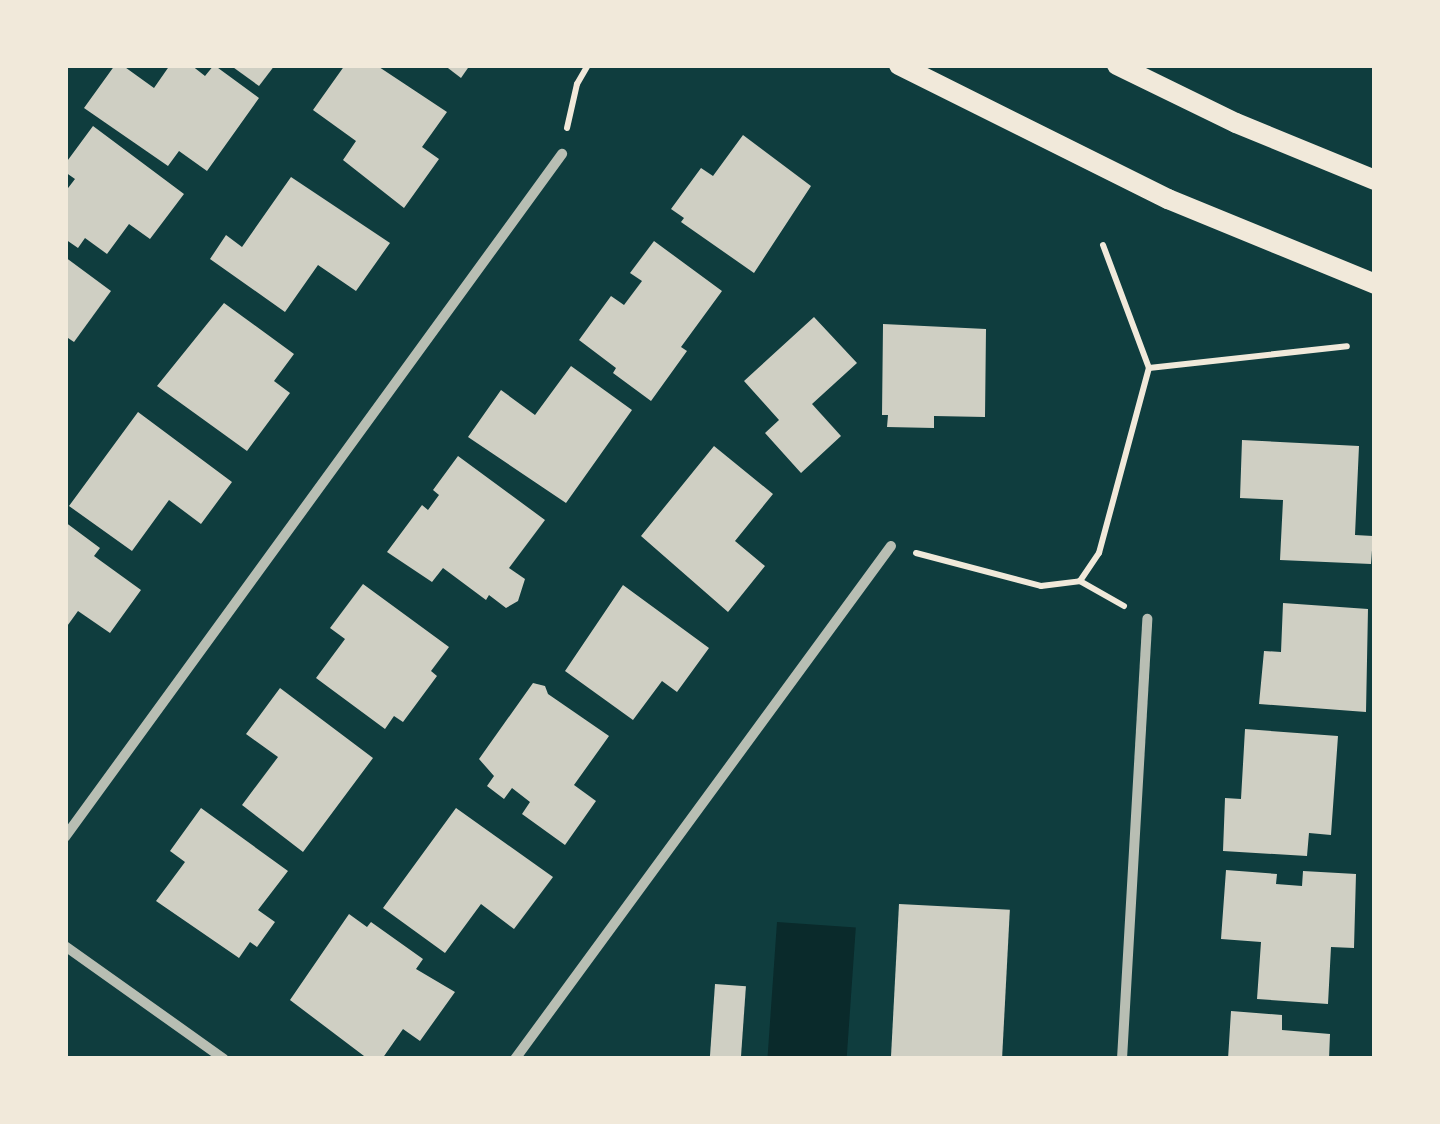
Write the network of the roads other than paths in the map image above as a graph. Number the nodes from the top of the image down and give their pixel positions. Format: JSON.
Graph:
{"nodes":[{"id":1,"x":899,"y":65,"type":"edge"},
{"id":2,"x":1118,"y":65,"type":"edge"},
{"id":3,"x":562,"y":154,"type":"road end"},
{"id":4,"x":1375,"y":180,"type":"edge"},
{"id":5,"x":1375,"y":284,"type":"edge"},
{"id":6,"x":891,"y":546,"type":"road end"},
{"id":7,"x":1147,"y":619,"type":"road end"},
{"id":8,"x":65,"y":837,"type":"edge"},
{"id":9,"x":65,"y":946,"type":"edge"},
{"id":10,"x":224,"y":1059,"type":"edge"},
{"id":11,"x":515,"y":1059,"type":"edge"},
{"id":12,"x":1122,"y":1059,"type":"edge"}],
"edges":[{"from":1,"to":5,"type":"main road"},
{"from":2,"to":4,"type":"main road"},
{"from":3,"to":8,"type":"street"},
{"from":6,"to":11,"type":"street"},
{"from":7,"to":12,"type":"street"},
{"from":9,"to":10,"type":"street"}]}
